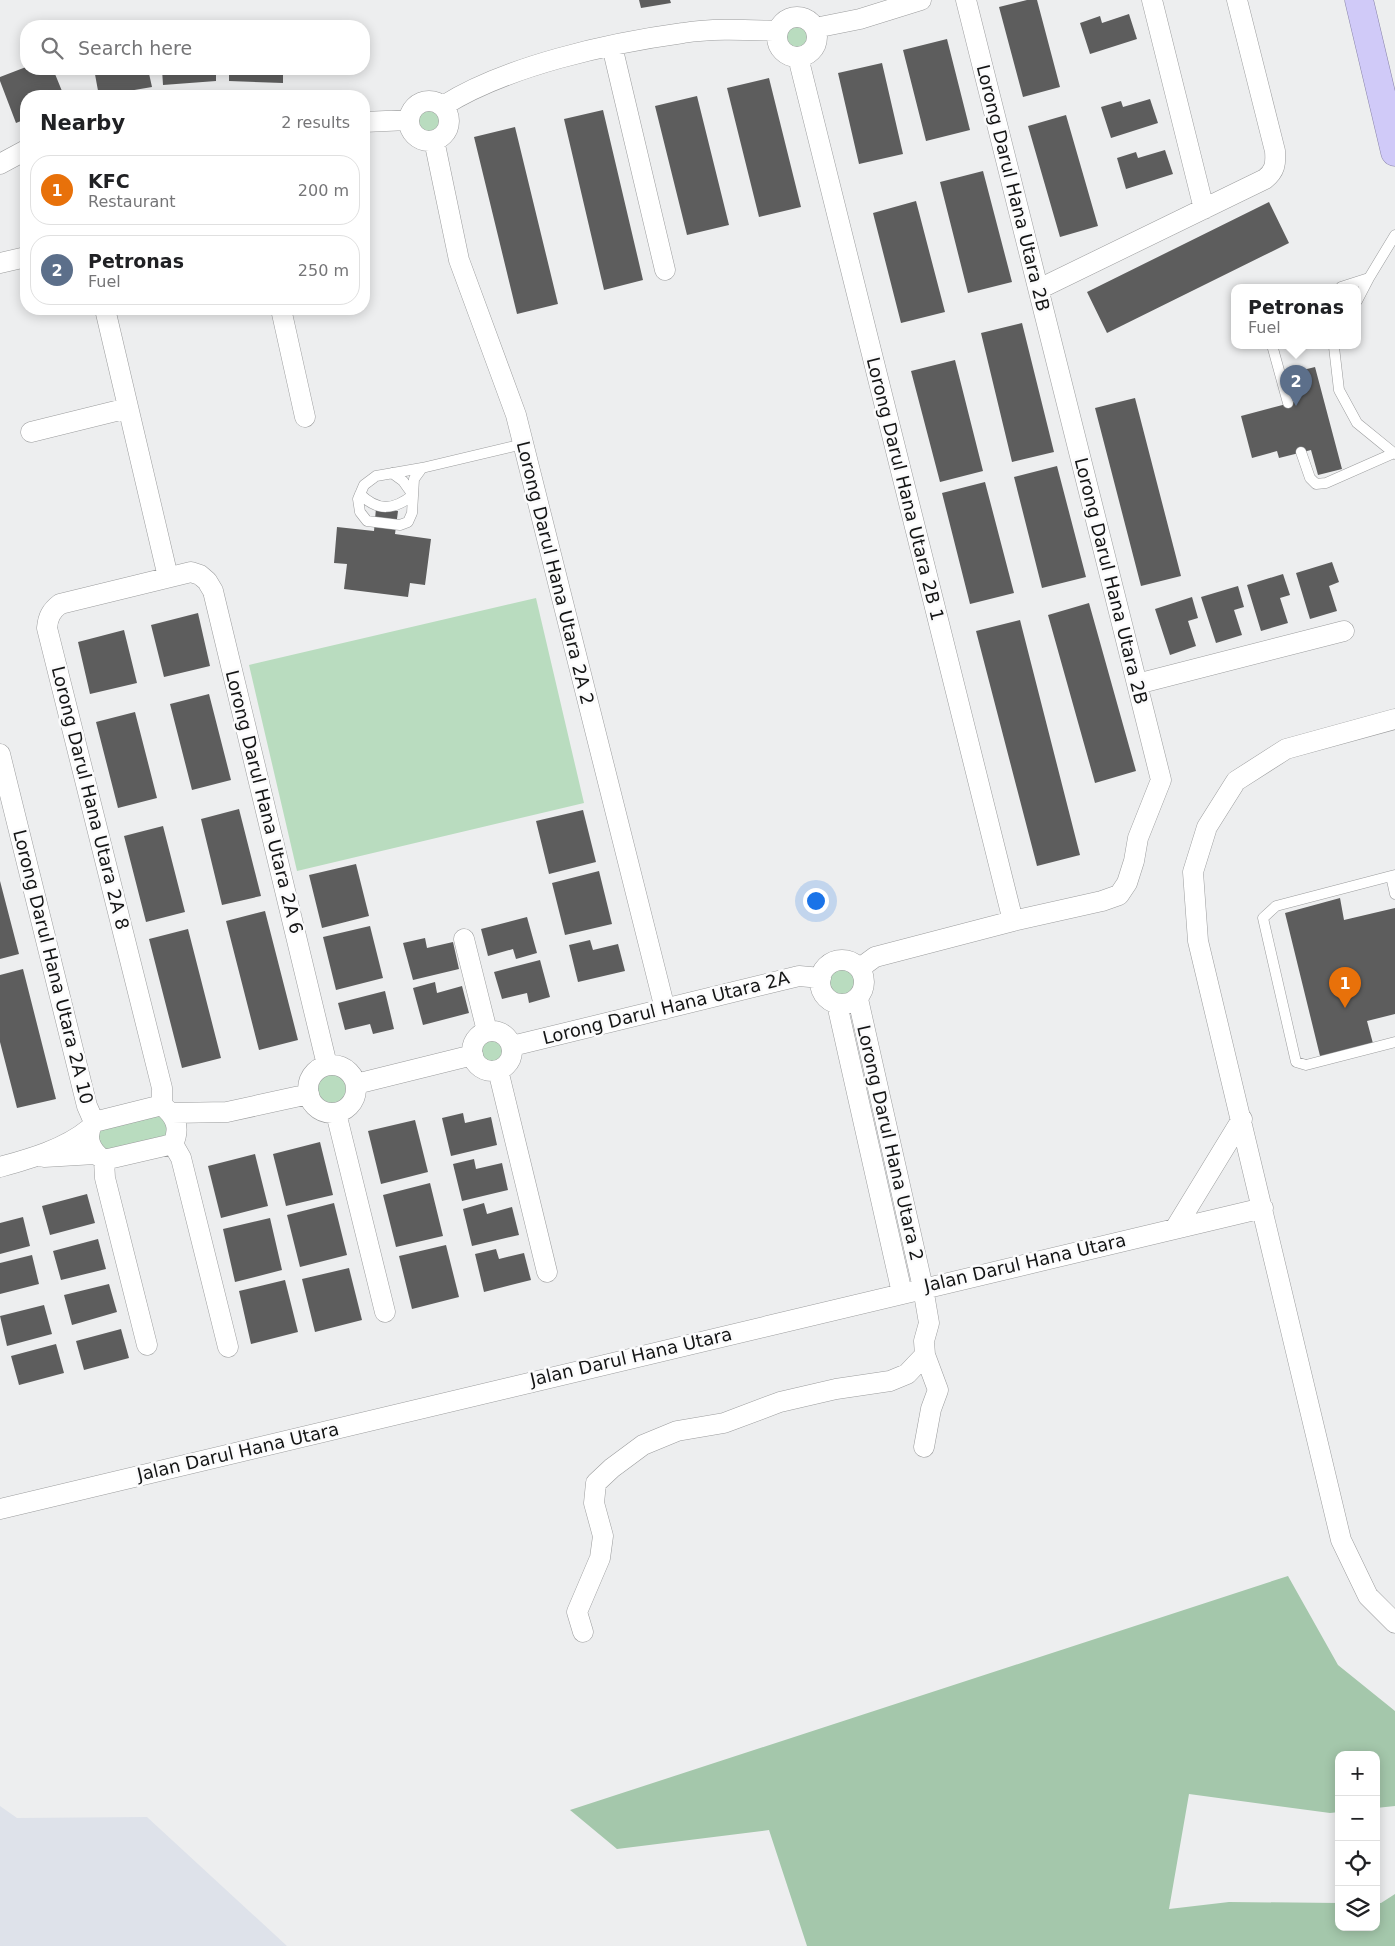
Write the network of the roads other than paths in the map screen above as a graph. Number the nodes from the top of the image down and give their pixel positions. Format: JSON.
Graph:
{"nodes":[{"id":1,"x":921,"y":0,"type":"edge"},
{"id":2,"x":966,"y":0,"type":"edge"},
{"id":3,"x":1152,"y":0,"type":"edge"},
{"id":4,"x":1237,"y":0,"type":"edge"},
{"id":5,"x":1359,"y":0,"type":"edge"},
{"id":6,"x":815,"y":28,"type":"junction"},
{"id":7,"x":778,"y":31,"type":"junction"},
{"id":8,"x":612,"y":46,"type":"junction"},
{"id":9,"x":798,"y":57,"type":"junction"},
{"id":10,"x":443,"y":106,"type":"junction"},
{"id":11,"x":408,"y":120,"type":"junction"},
{"id":12,"x":370,"y":122,"type":"edge"},
{"id":13,"x":434,"y":140,"type":"junction"},
{"id":14,"x":1395,"y":152,"type":"edge"},
{"id":15,"x":20,"y":153,"type":"edge"},
{"id":16,"x":0,"y":164,"type":"edge"},
{"id":17,"x":1204,"y":208,"type":"junction"},
{"id":18,"x":1395,"y":235,"type":"edge"},
{"id":19,"x":20,"y":258,"type":"edge"},
{"id":20,"x":0,"y":263,"type":"edge"},
{"id":21,"x":665,"y":270,"type":"dead end"},
{"id":22,"x":1369,"y":278,"type":"junction"},
{"id":23,"x":1350,"y":284,"type":"edge"},
{"id":24,"x":1038,"y":289,"type":"junction"},
{"id":25,"x":1361,"y":293,"type":"edge"},
{"id":26,"x":106,"y":315,"type":"edge"},
{"id":27,"x":282,"y":315,"type":"edge"},
{"id":28,"x":1273,"y":349,"type":"edge"},
{"id":29,"x":1334,"y":349,"type":"edge"},
{"id":30,"x":1288,"y":404,"type":"dead end"},
{"id":31,"x":128,"y":408,"type":"junction"},
{"id":32,"x":305,"y":417,"type":"dead end"},
{"id":33,"x":31,"y":432,"type":"dead end"},
{"id":34,"x":523,"y":444,"type":"junction"},
{"id":35,"x":1301,"y":452,"type":"dead end"},
{"id":36,"x":1394,"y":453,"type":"edge"},
{"id":37,"x":422,"y":468,"type":"junction"},
{"id":38,"x":392,"y":473,"type":"junction"},
{"id":39,"x":360,"y":494,"type":"junction"},
{"id":40,"x":413,"y":495,"type":"junction"},
{"id":41,"x":168,"y":577,"type":"junction"},
{"id":42,"x":1344,"y":631,"type":"dead end"},
{"id":43,"x":1137,"y":684,"type":"junction"},
{"id":44,"x":1395,"y":719,"type":"edge"},
{"id":45,"x":0,"y":754,"type":"edge"},
{"id":46,"x":1393,"y":876,"type":"edge"},
{"id":47,"x":1395,"y":894,"type":"edge"},
{"id":48,"x":1013,"y":921,"type":"junction"},
{"id":49,"x":464,"y":939,"type":"dead end"},
{"id":50,"x":860,"y":968,"type":"junction"},
{"id":51,"x":820,"y":978,"type":"junction"},
{"id":52,"x":858,"y":999,"type":"junction"},
{"id":53,"x":837,"y":1004,"type":"junction"},
{"id":54,"x":665,"y":1009,"type":"junction"},
{"id":55,"x":487,"y":1032,"type":"junction"},
{"id":56,"x":1395,"y":1042,"type":"edge"},
{"id":57,"x":512,"y":1046,"type":"junction"},
{"id":58,"x":473,"y":1056,"type":"junction"},
{"id":59,"x":327,"y":1065,"type":"junction"},
{"id":60,"x":498,"y":1070,"type":"junction"},
{"id":61,"x":356,"y":1084,"type":"junction"},
{"id":62,"x":309,"y":1094,"type":"junction"},
{"id":63,"x":167,"y":1109,"type":"junction"},
{"id":64,"x":227,"y":1112,"type":"junction"},
{"id":65,"x":336,"y":1113,"type":"junction"},
{"id":66,"x":1242,"y":1119,"type":"junction"},
{"id":67,"x":92,"y":1126,"type":"junction"},
{"id":68,"x":175,"y":1139,"type":"junction"},
{"id":69,"x":35,"y":1157,"type":"junction"},
{"id":70,"x":100,"y":1157,"type":"junction"},
{"id":71,"x":0,"y":1166,"type":"edge"},
{"id":72,"x":1263,"y":1208,"type":"junction"},
{"id":73,"x":1176,"y":1227,"type":"junction"},
{"id":74,"x":547,"y":1272,"type":"dead end"},
{"id":75,"x":923,"y":1288,"type":"junction"},
{"id":76,"x":902,"y":1293,"type":"junction"},
{"id":77,"x":384,"y":1312,"type":"dead end"},
{"id":78,"x":147,"y":1345,"type":"dead end"},
{"id":79,"x":228,"y":1347,"type":"dead end"},
{"id":80,"x":925,"y":1355,"type":"junction"},
{"id":81,"x":924,"y":1447,"type":"dead end"},
{"id":82,"x":0,"y":1509,"type":"edge"},
{"id":83,"x":1395,"y":1623,"type":"edge"},
{"id":84,"x":583,"y":1632,"type":"dead end"}],
"edges":[{"from":1,"to":6,"type":"street"},
{"from":2,"to":24,"type":"street","name":"Lorong Darul Hana Utara 2B"},
{"from":3,"to":17,"type":"street"},
{"from":4,"to":17,"type":"street"},
{"from":5,"to":14,"type":"highway"},
{"from":6,"to":7,"type":"street"},
{"from":6,"to":9,"type":"street"},
{"from":7,"to":8,"type":"street"},
{"from":7,"to":9,"type":"street"},
{"from":8,"to":10,"type":"street"},
{"from":8,"to":21,"type":"street"},
{"from":9,"to":48,"type":"street","name":"Lorong Darul Hana Utara 2B 1"},
{"from":10,"to":11,"type":"street"},
{"from":10,"to":13,"type":"street"},
{"from":11,"to":12,"type":"street"},
{"from":11,"to":13,"type":"street"},
{"from":13,"to":34,"type":"street","name":"Lorong Darul Hana Utara 2A 2"},
{"from":15,"to":16,"type":"street"},
{"from":17,"to":24,"type":"street"},
{"from":18,"to":22,"type":"lane"},
{"from":19,"to":20,"type":"street"},
{"from":22,"to":23,"type":"lane"},
{"from":22,"to":25,"type":"lane"},
{"from":24,"to":43,"type":"street","name":"Lorong Darul Hana Utara 2B"},
{"from":26,"to":31,"type":"street"},
{"from":27,"to":32,"type":"street"},
{"from":28,"to":30,"type":"lane"},
{"from":29,"to":36,"type":"lane"},
{"from":31,"to":33,"type":"street"},
{"from":31,"to":41,"type":"street"},
{"from":34,"to":37,"type":"lane"},
{"from":34,"to":54,"type":"street","name":"Lorong Darul Hana Utara 2A 2"},
{"from":35,"to":36,"type":"lane"},
{"from":37,"to":38,"type":"lane"},
{"from":37,"to":40,"type":"lane"},
{"from":38,"to":39,"type":"lane"},
{"from":38,"to":40,"type":"lane"},
{"from":39,"to":40,"type":"lane"},
{"from":39,"to":40,"type":"lane"},
{"from":41,"to":59,"type":"street","name":"Lorong Darul Hana Utara 2A 6"},
{"from":41,"to":63,"type":"street","name":"Lorong Darul Hana Utara 2A 8"},
{"from":42,"to":43,"type":"street"},
{"from":43,"to":48,"type":"street","name":"Lorong Darul Hana Utara 2B"},
{"from":44,"to":66,"type":"street"},
{"from":45,"to":67,"type":"street","name":"Lorong Darul Hana Utara 2A 10"},
{"from":46,"to":47,"type":"lane"},
{"from":46,"to":56,"type":"lane"},
{"from":48,"to":50,"type":"street","name":"Lorong Darul Hana Utara 2B"},
{"from":49,"to":55,"type":"street"},
{"from":50,"to":51,"type":"street"},
{"from":50,"to":52,"type":"street"},
{"from":51,"to":53,"type":"street"},
{"from":51,"to":54,"type":"street","name":"Lorong Darul Hana Utara 2A"},
{"from":52,"to":53,"type":"street"},
{"from":52,"to":75,"type":"street","name":"Lorong Darul Hana Utara 2"},
{"from":53,"to":76,"type":"street","name":"Lorong Darul Hana Utara 2"},
{"from":54,"to":57,"type":"street","name":"Lorong Darul Hana Utara 2A"},
{"from":55,"to":57,"type":"street"},
{"from":55,"to":58,"type":"street"},
{"from":57,"to":60,"type":"street"},
{"from":58,"to":60,"type":"street"},
{"from":58,"to":61,"type":"street"},
{"from":59,"to":61,"type":"street"},
{"from":59,"to":62,"type":"street"},
{"from":60,"to":74,"type":"street"},
{"from":61,"to":65,"type":"street"},
{"from":62,"to":64,"type":"street"},
{"from":62,"to":65,"type":"street"},
{"from":63,"to":64,"type":"street"},
{"from":63,"to":67,"type":"street"},
{"from":63,"to":68,"type":"street"},
{"from":64,"to":68,"type":"street"},
{"from":65,"to":77,"type":"street"},
{"from":66,"to":72,"type":"street"},
{"from":66,"to":73,"type":"street"},
{"from":67,"to":69,"type":"street"},
{"from":67,"to":70,"type":"street","name":"Lorong Darul Hana Utara 2A 10"},
{"from":68,"to":70,"type":"street"},
{"from":68,"to":79,"type":"street"},
{"from":69,"to":70,"type":"street"},
{"from":69,"to":71,"type":"street"},
{"from":70,"to":78,"type":"street","name":"Lorong Darul Hana Utara 2A 10"},
{"from":72,"to":73,"type":"street","name":"Jalan Darul Hana Utara"},
{"from":72,"to":83,"type":"street"},
{"from":73,"to":75,"type":"street","name":"Jalan Darul Hana Utara"},
{"from":75,"to":76,"type":"street","name":"Jalan Darul Hana Utara"},
{"from":75,"to":80,"type":"street","name":"Lorong Darul Hana Utara 2"},
{"from":76,"to":82,"type":"street","name":"Jalan Darul Hana Utara"},
{"from":80,"to":81,"type":"street"},
{"from":80,"to":84,"type":"street"}]}
